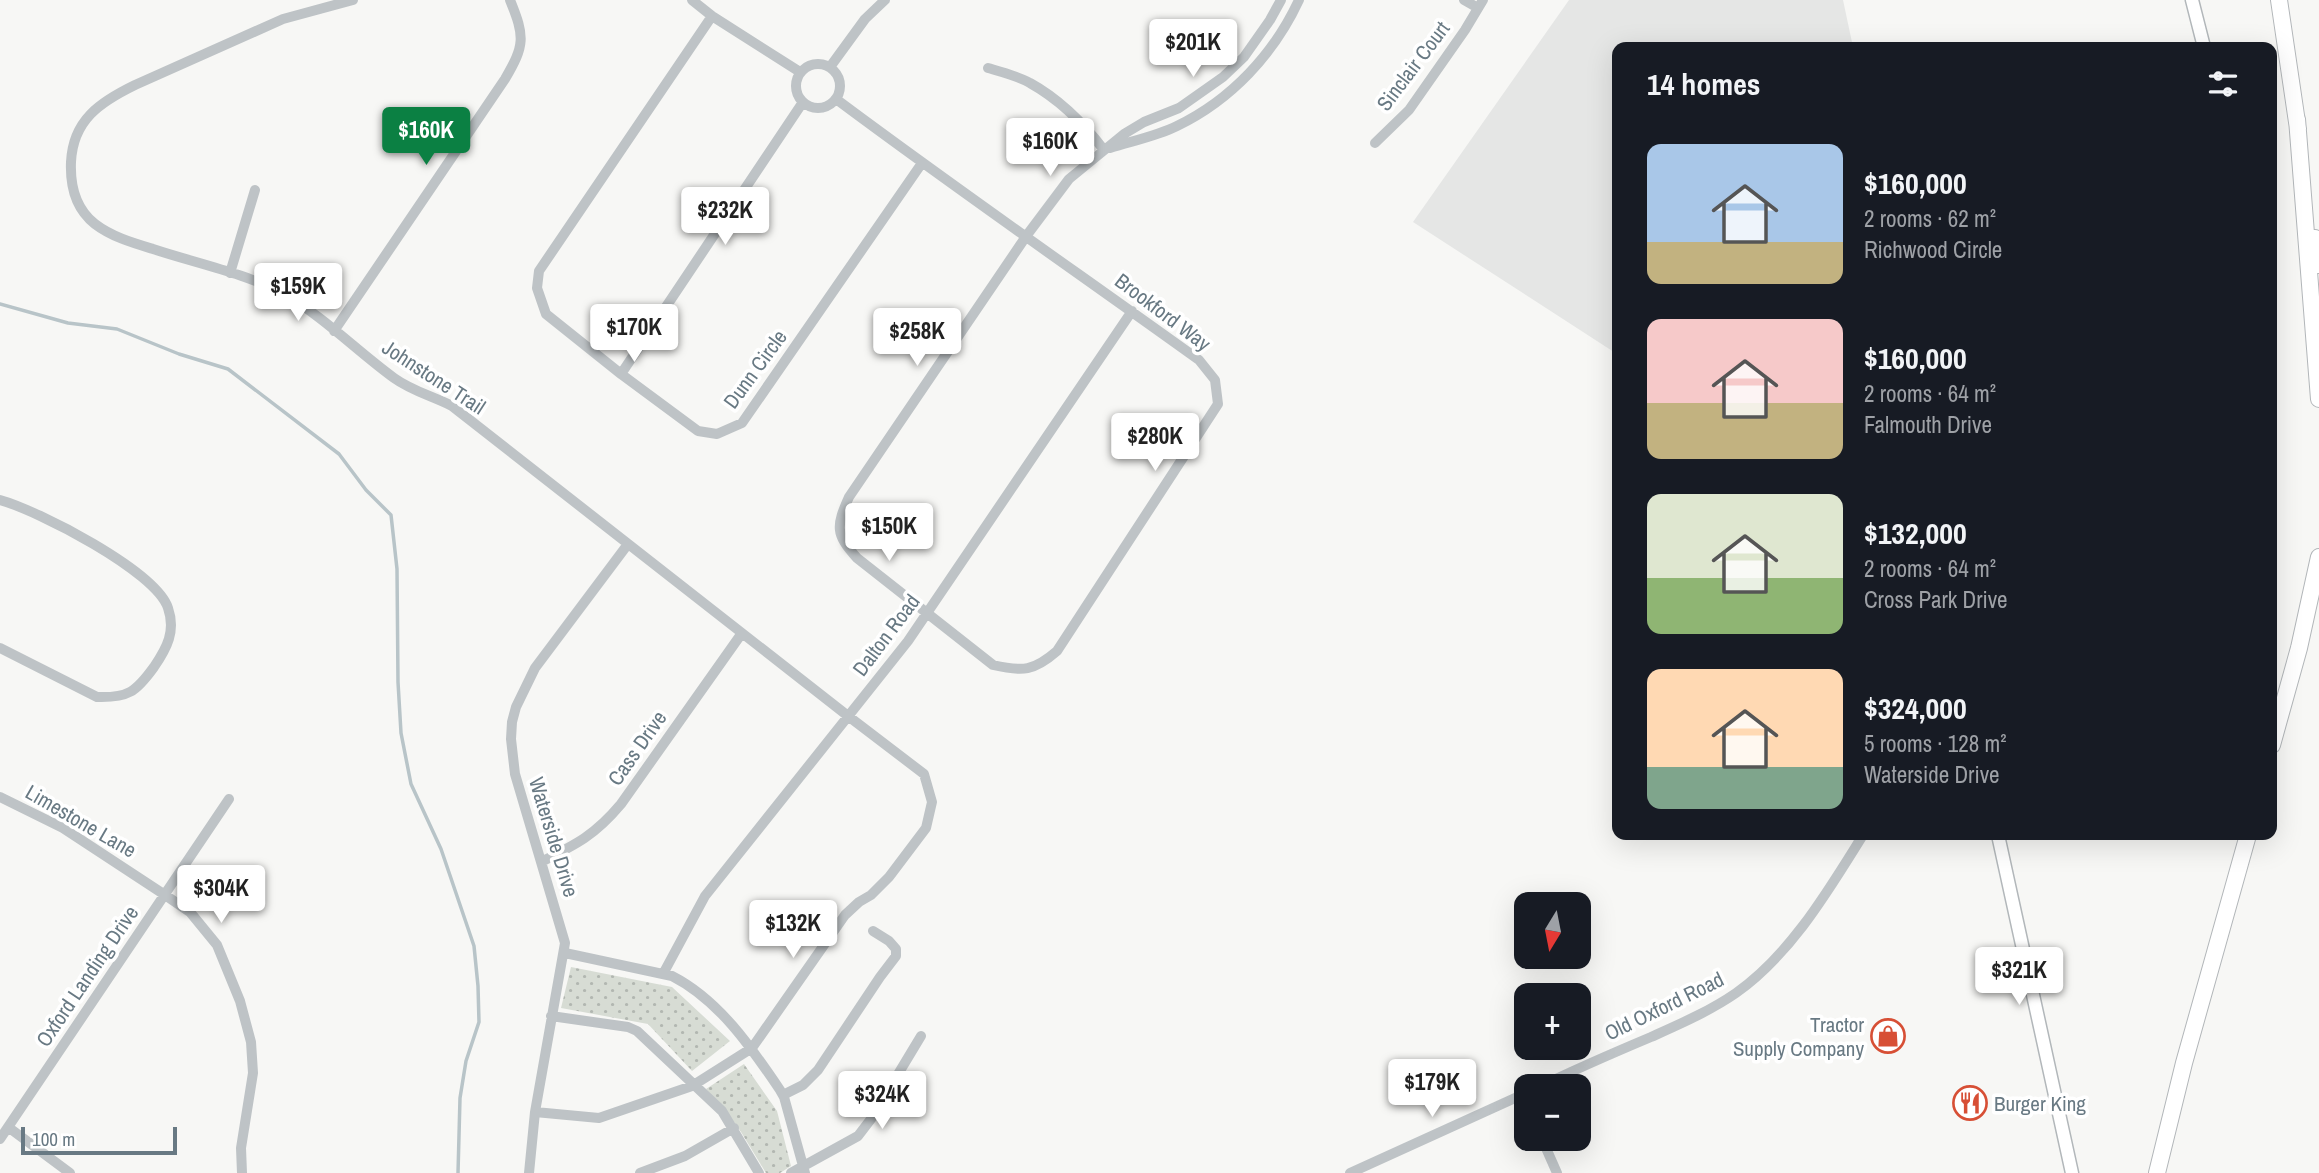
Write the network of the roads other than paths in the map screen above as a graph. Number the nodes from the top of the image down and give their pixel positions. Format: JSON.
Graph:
{"nodes":[{"id":1,"x":352,"y":0,"type":"edge"},
{"id":2,"x":510,"y":0,"type":"edge"},
{"id":3,"x":692,"y":0,"type":"edge"},
{"id":4,"x":885,"y":0,"type":"edge"},
{"id":5,"x":1281,"y":0,"type":"edge"},
{"id":6,"x":1299,"y":0,"type":"edge"},
{"id":7,"x":1464,"y":0,"type":"edge"},
{"id":8,"x":2192,"y":0,"type":"edge"},
{"id":9,"x":2279,"y":0,"type":"edge"},
{"id":10,"x":1480,"y":4,"type":"edge"},
{"id":11,"x":712,"y":16,"type":"junction"},
{"id":12,"x":2203,"y":42,"type":"edge"},
{"id":13,"x":830,"y":67,"type":"junction"},
{"id":14,"x":988,"y":68,"type":"dead end"},
{"id":15,"x":800,"y":72,"type":"junction"},
{"id":16,"x":836,"y":99,"type":"junction"},
{"id":17,"x":803,"y":102,"type":"junction"},
{"id":18,"x":2297,"y":119,"type":"junction"},
{"id":19,"x":1375,"y":143,"type":"dead end"},
{"id":20,"x":1104,"y":150,"type":"junction"},
{"id":21,"x":922,"y":163,"type":"junction"},
{"id":22,"x":255,"y":190,"type":"dead end"},
{"id":23,"x":1027,"y":235,"type":"junction"},
{"id":24,"x":2319,"y":265,"type":"edge"},
{"id":25,"x":230,"y":273,"type":"junction"},
{"id":26,"x":1132,"y":311,"type":"junction"},
{"id":27,"x":334,"y":331,"type":"junction"},
{"id":28,"x":621,"y":374,"type":"junction"},
{"id":29,"x":2319,"y":399,"type":"edge"},
{"id":30,"x":0,"y":500,"type":"edge"},
{"id":31,"x":628,"y":544,"type":"junction"},
{"id":32,"x":2319,"y":557,"type":"edge"},
{"id":33,"x":927,"y":613,"type":"junction"},
{"id":34,"x":742,"y":633,"type":"junction"},
{"id":35,"x":0,"y":648,"type":"edge"},
{"id":36,"x":848,"y":716,"type":"junction"},
{"id":37,"x":2277,"y":727,"type":"edge"},
{"id":38,"x":0,"y":797,"type":"edge"},
{"id":39,"x":229,"y":799,"type":"dead end"},
{"id":40,"x":1860,"y":840,"type":"edge"},
{"id":41,"x":1999,"y":840,"type":"edge"},
{"id":42,"x":2247,"y":840,"type":"edge"},
{"id":43,"x":541,"y":862,"type":"junction"},
{"id":44,"x":165,"y":895,"type":"junction"},
{"id":45,"x":873,"y":931,"type":"dead end"},
{"id":46,"x":565,"y":953,"type":"junction"},
{"id":47,"x":663,"y":974,"type":"junction"},
{"id":48,"x":551,"y":1016,"type":"junction"},
{"id":49,"x":921,"y":1036,"type":"dead end"},
{"id":50,"x":752,"y":1048,"type":"junction"},
{"id":51,"x":1568,"y":1074,"type":"edge"},
{"id":52,"x":695,"y":1084,"type":"junction"},
{"id":53,"x":783,"y":1094,"type":"junction"},
{"id":54,"x":1514,"y":1098,"type":"edge"},
{"id":55,"x":535,"y":1112,"type":"junction"},
{"id":56,"x":8,"y":1127,"type":"junction"},
{"id":57,"x":734,"y":1128,"type":"junction"},
{"id":58,"x":0,"y":1139,"type":"edge"},
{"id":59,"x":1547,"y":1151,"type":"edge"},
{"id":60,"x":804,"y":1170,"type":"edge"},
{"id":61,"x":70,"y":1173,"type":"edge"},
{"id":62,"x":242,"y":1173,"type":"edge"},
{"id":63,"x":529,"y":1173,"type":"edge"},
{"id":64,"x":640,"y":1173,"type":"edge"},
{"id":65,"x":759,"y":1173,"type":"edge"},
{"id":66,"x":791,"y":1173,"type":"edge"},
{"id":67,"x":1350,"y":1173,"type":"edge"},
{"id":68,"x":1557,"y":1173,"type":"edge"},
{"id":69,"x":2072,"y":1173,"type":"edge"},
{"id":70,"x":2157,"y":1173,"type":"edge"}],
"edges":[{"from":1,"to":25,"type":"street","name":"Johnstone Trail"},
{"from":2,"to":27,"type":"street"},
{"from":3,"to":11,"type":"street"},
{"from":4,"to":13,"type":"street"},
{"from":5,"to":20,"type":"street","name":"Brookford Way"},
{"from":6,"to":20,"type":"street"},
{"from":7,"to":10,"type":"street"},
{"from":8,"to":12,"type":"main road"},
{"from":9,"to":18,"type":"highway"},
{"from":10,"to":19,"type":"street","name":"Sinclair Court"},
{"from":11,"to":15,"type":"street"},
{"from":11,"to":28,"type":"street","name":"Dunn Circle"},
{"from":13,"to":15,"type":"street"},
{"from":13,"to":16,"type":"street"},
{"from":14,"to":20,"type":"street"},
{"from":15,"to":17,"type":"street"},
{"from":16,"to":17,"type":"street"},
{"from":16,"to":21,"type":"street","name":"Brookford Way"},
{"from":17,"to":28,"type":"street"},
{"from":18,"to":24,"type":"highway"},
{"from":18,"to":29,"type":"highway"},
{"from":20,"to":23,"type":"street","name":"Brookford Way"},
{"from":21,"to":23,"type":"street","name":"Brookford Way"},
{"from":21,"to":28,"type":"street","name":"Dunn Circle"},
{"from":22,"to":25,"type":"street"},
{"from":23,"to":26,"type":"street","name":"Brookford Way"},
{"from":23,"to":33,"type":"street","name":"Brookford Way"},
{"from":25,"to":27,"type":"street","name":"Johnstone Trail"},
{"from":26,"to":33,"type":"street","name":"Dalton Road"},
{"from":26,"to":33,"type":"street","name":"Brookford Way"},
{"from":27,"to":31,"type":"street","name":"Johnstone Trail"},
{"from":30,"to":35,"type":"street"},
{"from":31,"to":34,"type":"street","name":"Johnstone Trail"},
{"from":31,"to":43,"type":"street","name":"Waterside Drive"},
{"from":32,"to":37,"type":"highway"},
{"from":33,"to":36,"type":"street","name":"Dalton Road"},
{"from":34,"to":36,"type":"street","name":"Johnstone Trail"},
{"from":34,"to":43,"type":"street","name":"Cass Drive"},
{"from":36,"to":47,"type":"street","name":"Dalton Road"},
{"from":36,"to":50,"type":"street","name":"Johnstone Trail"},
{"from":38,"to":44,"type":"street","name":"Limestone Lane"},
{"from":39,"to":44,"type":"street","name":"Oxford Landing Drive"},
{"from":40,"to":51,"type":"street","name":"Old Oxford Road"},
{"from":41,"to":69,"type":"main road"},
{"from":42,"to":70,"type":"highway"},
{"from":43,"to":46,"type":"street","name":"Waterside Drive"},
{"from":44,"to":56,"type":"street","name":"Oxford Landing Drive"},
{"from":44,"to":62,"type":"street","name":"Limestone Lane"},
{"from":45,"to":53,"type":"street"},
{"from":46,"to":47,"type":"street"},
{"from":46,"to":48,"type":"street","name":"Waterside Drive"},
{"from":47,"to":50,"type":"street"},
{"from":48,"to":52,"type":"street"},
{"from":48,"to":55,"type":"street","name":"Waterside Drive"},
{"from":49,"to":60,"type":"street"},
{"from":50,"to":52,"type":"street"},
{"from":50,"to":53,"type":"street"},
{"from":52,"to":55,"type":"street"},
{"from":52,"to":57,"type":"street"},
{"from":53,"to":60,"type":"street"},
{"from":54,"to":67,"type":"street"},
{"from":55,"to":63,"type":"street","name":"Waterside Drive"},
{"from":56,"to":58,"type":"street","name":"Oxford Landing Drive"},
{"from":56,"to":61,"type":"street"},
{"from":57,"to":64,"type":"street"},
{"from":57,"to":65,"type":"street"},
{"from":59,"to":68,"type":"street"},
{"from":60,"to":66,"type":"street"}]}
